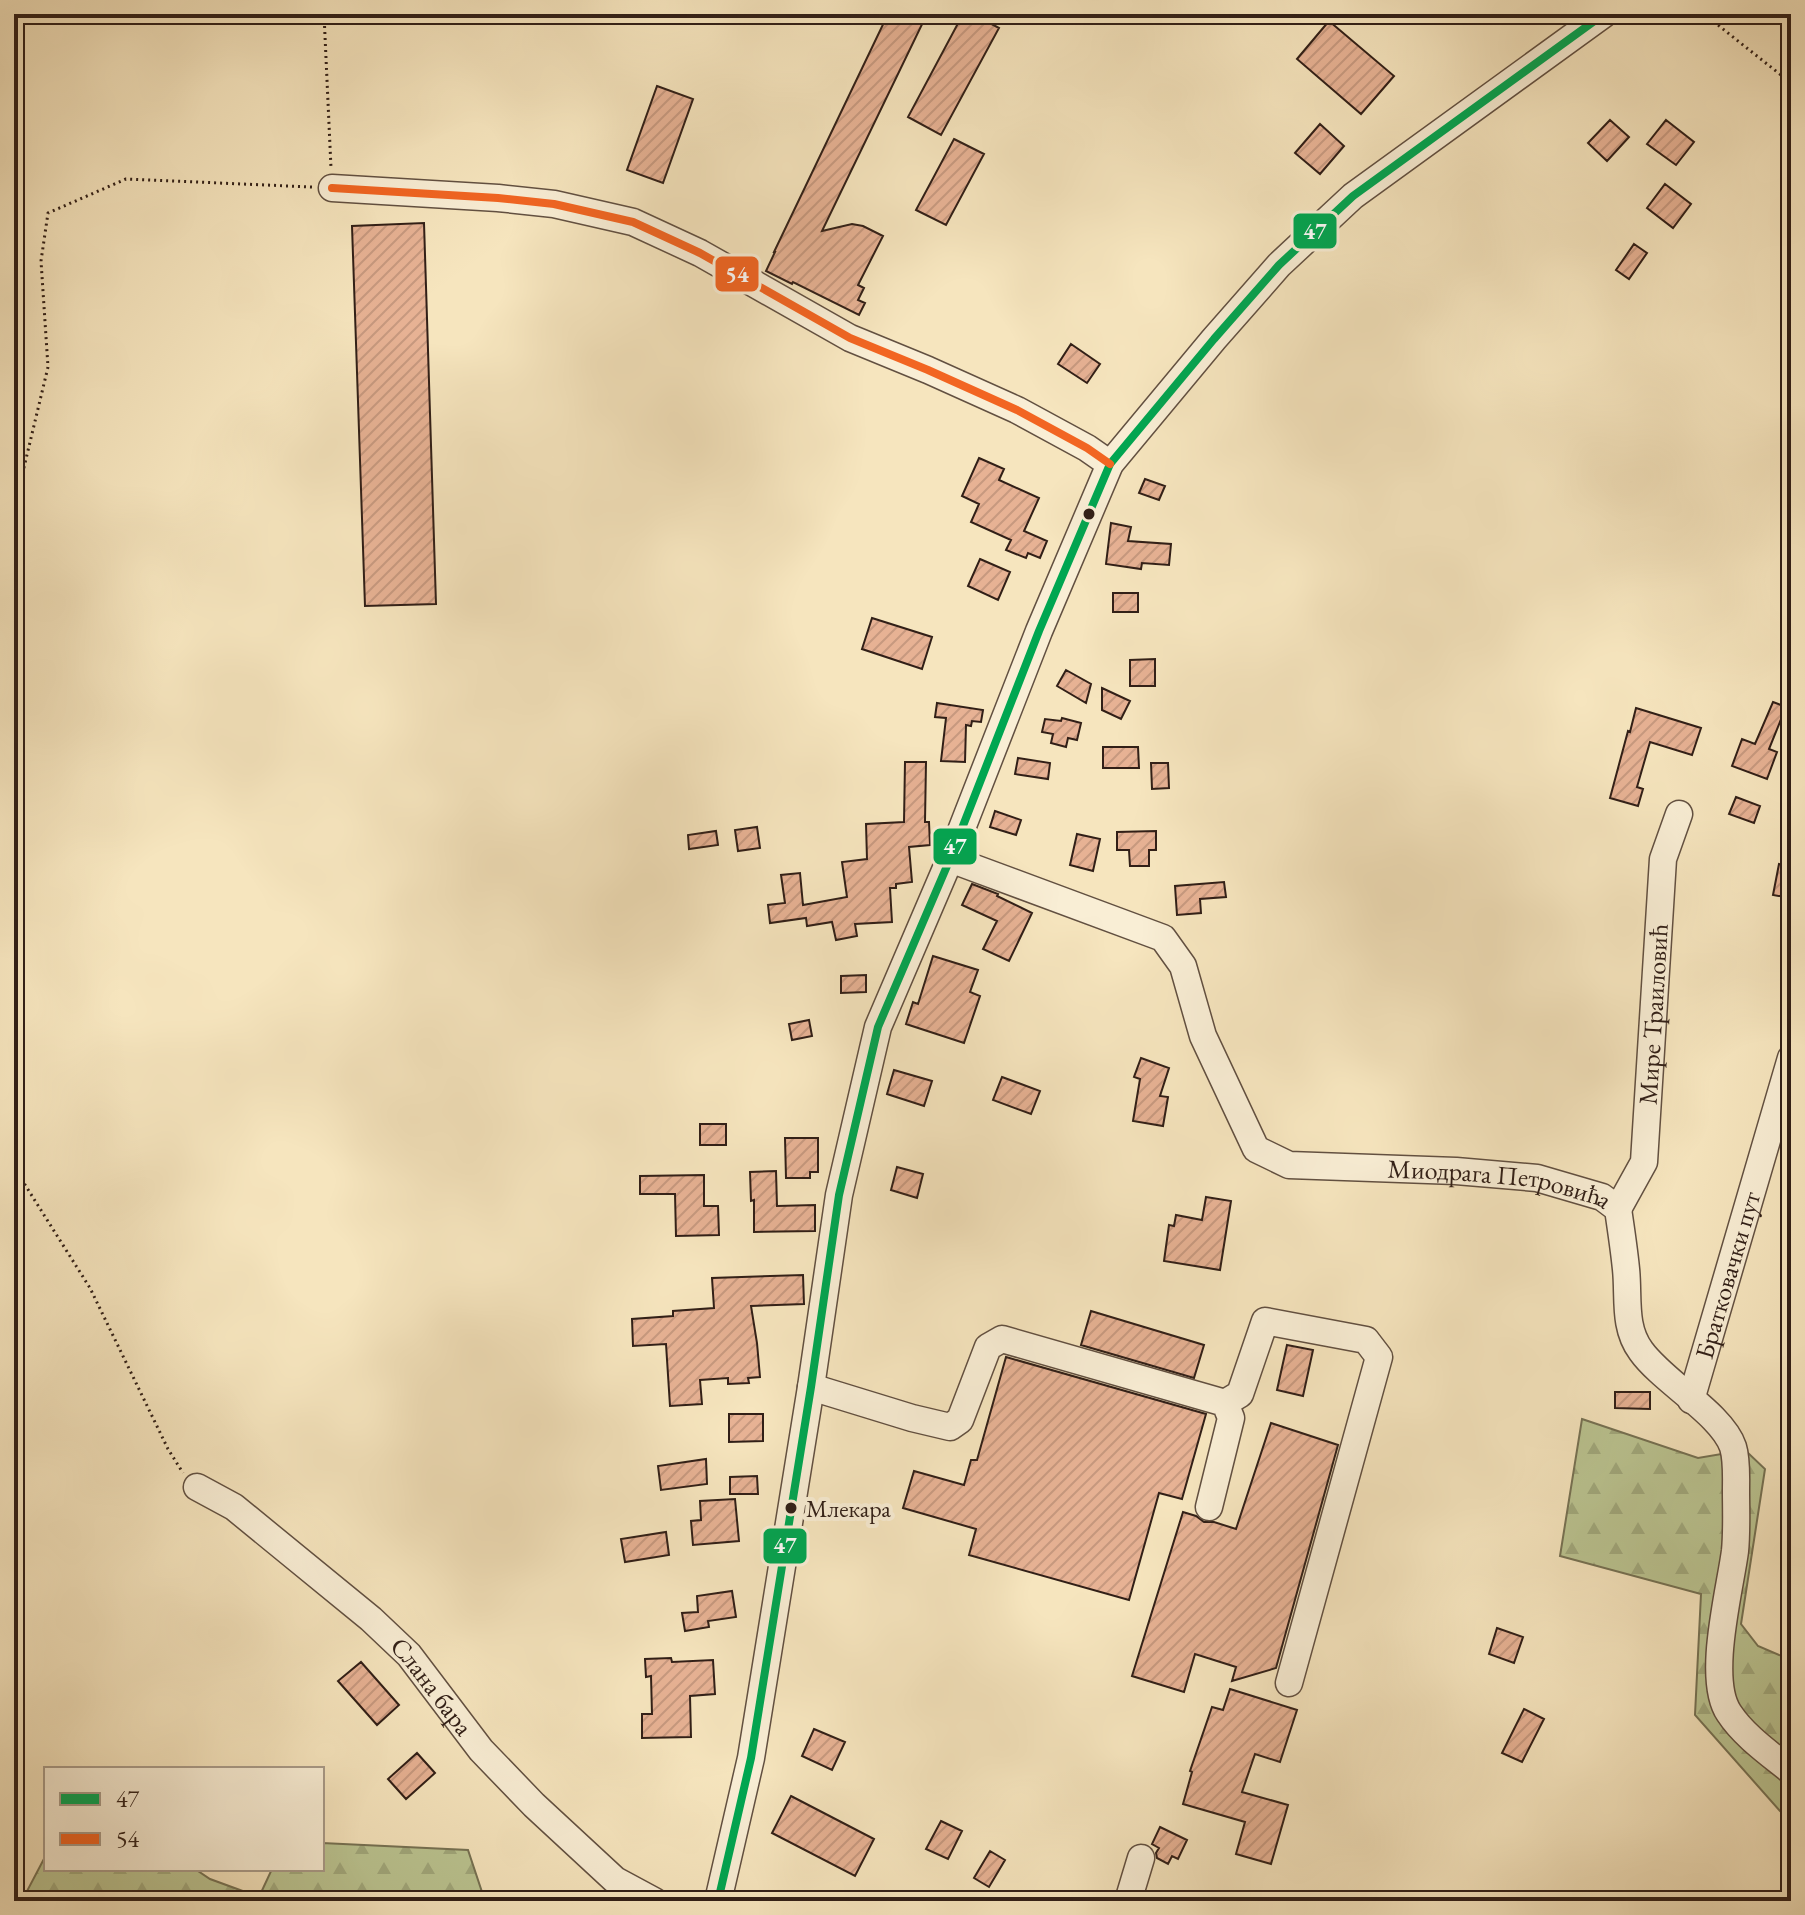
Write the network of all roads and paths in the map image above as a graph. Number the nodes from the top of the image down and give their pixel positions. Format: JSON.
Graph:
{"nodes":[{"id":1,"x":324,"y":14,"type":"edge"},
{"id":2,"x":1604,"y":14,"type":"edge"},
{"id":3,"x":1704,"y":14,"type":"edge"},
{"id":4,"x":1791,"y":83,"type":"edge"},
{"id":5,"x":332,"y":188,"type":"junction"},
{"id":6,"x":1110,"y":464,"type":"junction"},
{"id":7,"x":14,"y":509,"type":"edge"},
{"id":8,"x":1679,"y":814,"type":"dead end"},
{"id":9,"x":950,"y":859,"type":"junction"},
{"id":10,"x":1791,"y":1058,"type":"edge"},
{"id":11,"x":14,"y":1156,"type":"edge"},
{"id":12,"x":1618,"y":1209,"type":"junction"},
{"id":13,"x":811,"y":1387,"type":"junction"},
{"id":14,"x":1691,"y":1400,"type":"junction"},
{"id":15,"x":1225,"y":1403,"type":"junction"},
{"id":16,"x":197,"y":1487,"type":"joint"},
{"id":17,"x":1209,"y":1507,"type":"dead end"},
{"id":18,"x":1289,"y":1683,"type":"dead end"},
{"id":19,"x":1791,"y":1771,"type":"edge"},
{"id":20,"x":1141,"y":1858,"type":"dead end"},
{"id":21,"x":654,"y":1901,"type":"edge"},
{"id":22,"x":718,"y":1901,"type":"edge"},
{"id":23,"x":1128,"y":1901,"type":"edge"}],
"edges":[{"from":1,"to":5,"type":"path"},
{"from":2,"to":6,"type":"street"},
{"from":3,"to":4,"type":"path"},
{"from":5,"to":6,"type":"street"},
{"from":5,"to":7,"type":"path"},
{"from":6,"to":9,"type":"street"},
{"from":8,"to":12,"type":"street","name":"Мире Траиловић"},
{"from":9,"to":12,"type":"street","name":"Миодрага Петровића"},
{"from":9,"to":13,"type":"street"},
{"from":10,"to":14,"type":"street","name":"Братковачки пут"},
{"from":11,"to":16,"type":"path"},
{"from":12,"to":14,"type":"street","name":"Миодрага Петровића"},
{"from":13,"to":15,"type":"street"},
{"from":13,"to":22,"type":"street"},
{"from":14,"to":19,"type":"street","name":"Миодрага Петровића"},
{"from":15,"to":17,"type":"street"},
{"from":15,"to":18,"type":"street"},
{"from":16,"to":21,"type":"street","name":"Слана бара"},
{"from":20,"to":23,"type":"street"}]}
